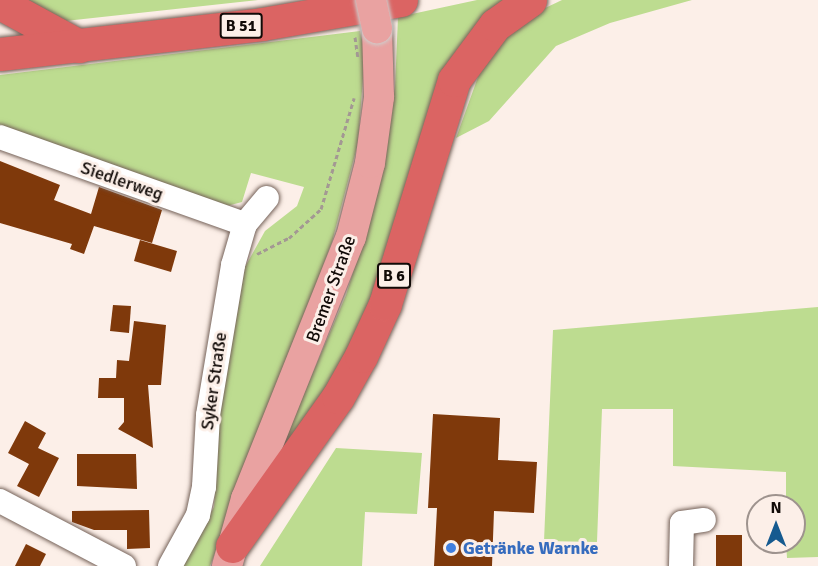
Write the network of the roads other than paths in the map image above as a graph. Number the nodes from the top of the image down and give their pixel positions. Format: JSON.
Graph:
{"nodes":[{"id":1,"x":401,"y":0,"type":"edge"},
{"id":2,"x":530,"y":0,"type":"edge"},
{"id":3,"x":0,"y":3,"type":"edge"},
{"id":4,"x":374,"y":14,"type":"edge"},
{"id":5,"x":81,"y":47,"type":"junction"},
{"id":6,"x":0,"y":54,"type":"edge"},
{"id":7,"x":0,"y":137,"type":"edge"},
{"id":8,"x":267,"y":198,"type":"dead end"},
{"id":9,"x":244,"y":224,"type":"junction"},
{"id":10,"x":0,"y":501,"type":"edge"},
{"id":11,"x":704,"y":520,"type":"dead end"},
{"id":12,"x":229,"y":556,"type":"edge"},
{"id":13,"x":124,"y":566,"type":"edge"},
{"id":14,"x":170,"y":566,"type":"edge"},
{"id":15,"x":681,"y":566,"type":"edge"}],
"edges":[{"from":1,"to":5,"type":"highway","number":"B 51"},
{"from":2,"to":12,"type":"highway","number":"B 6"},
{"from":3,"to":5,"type":"highway"},
{"from":4,"to":12,"type":"main road","name":"Bremer Straße","number":"B 6"},
{"from":5,"to":6,"type":"highway","number":"B 51"},
{"from":7,"to":9,"type":"street","name":"Siedlerweg"},
{"from":8,"to":9,"type":"street","name":"Syker Straße"},
{"from":9,"to":14,"type":"street","name":"Syker Straße"},
{"from":10,"to":13,"type":"street"},
{"from":11,"to":15,"type":"street"}]}
